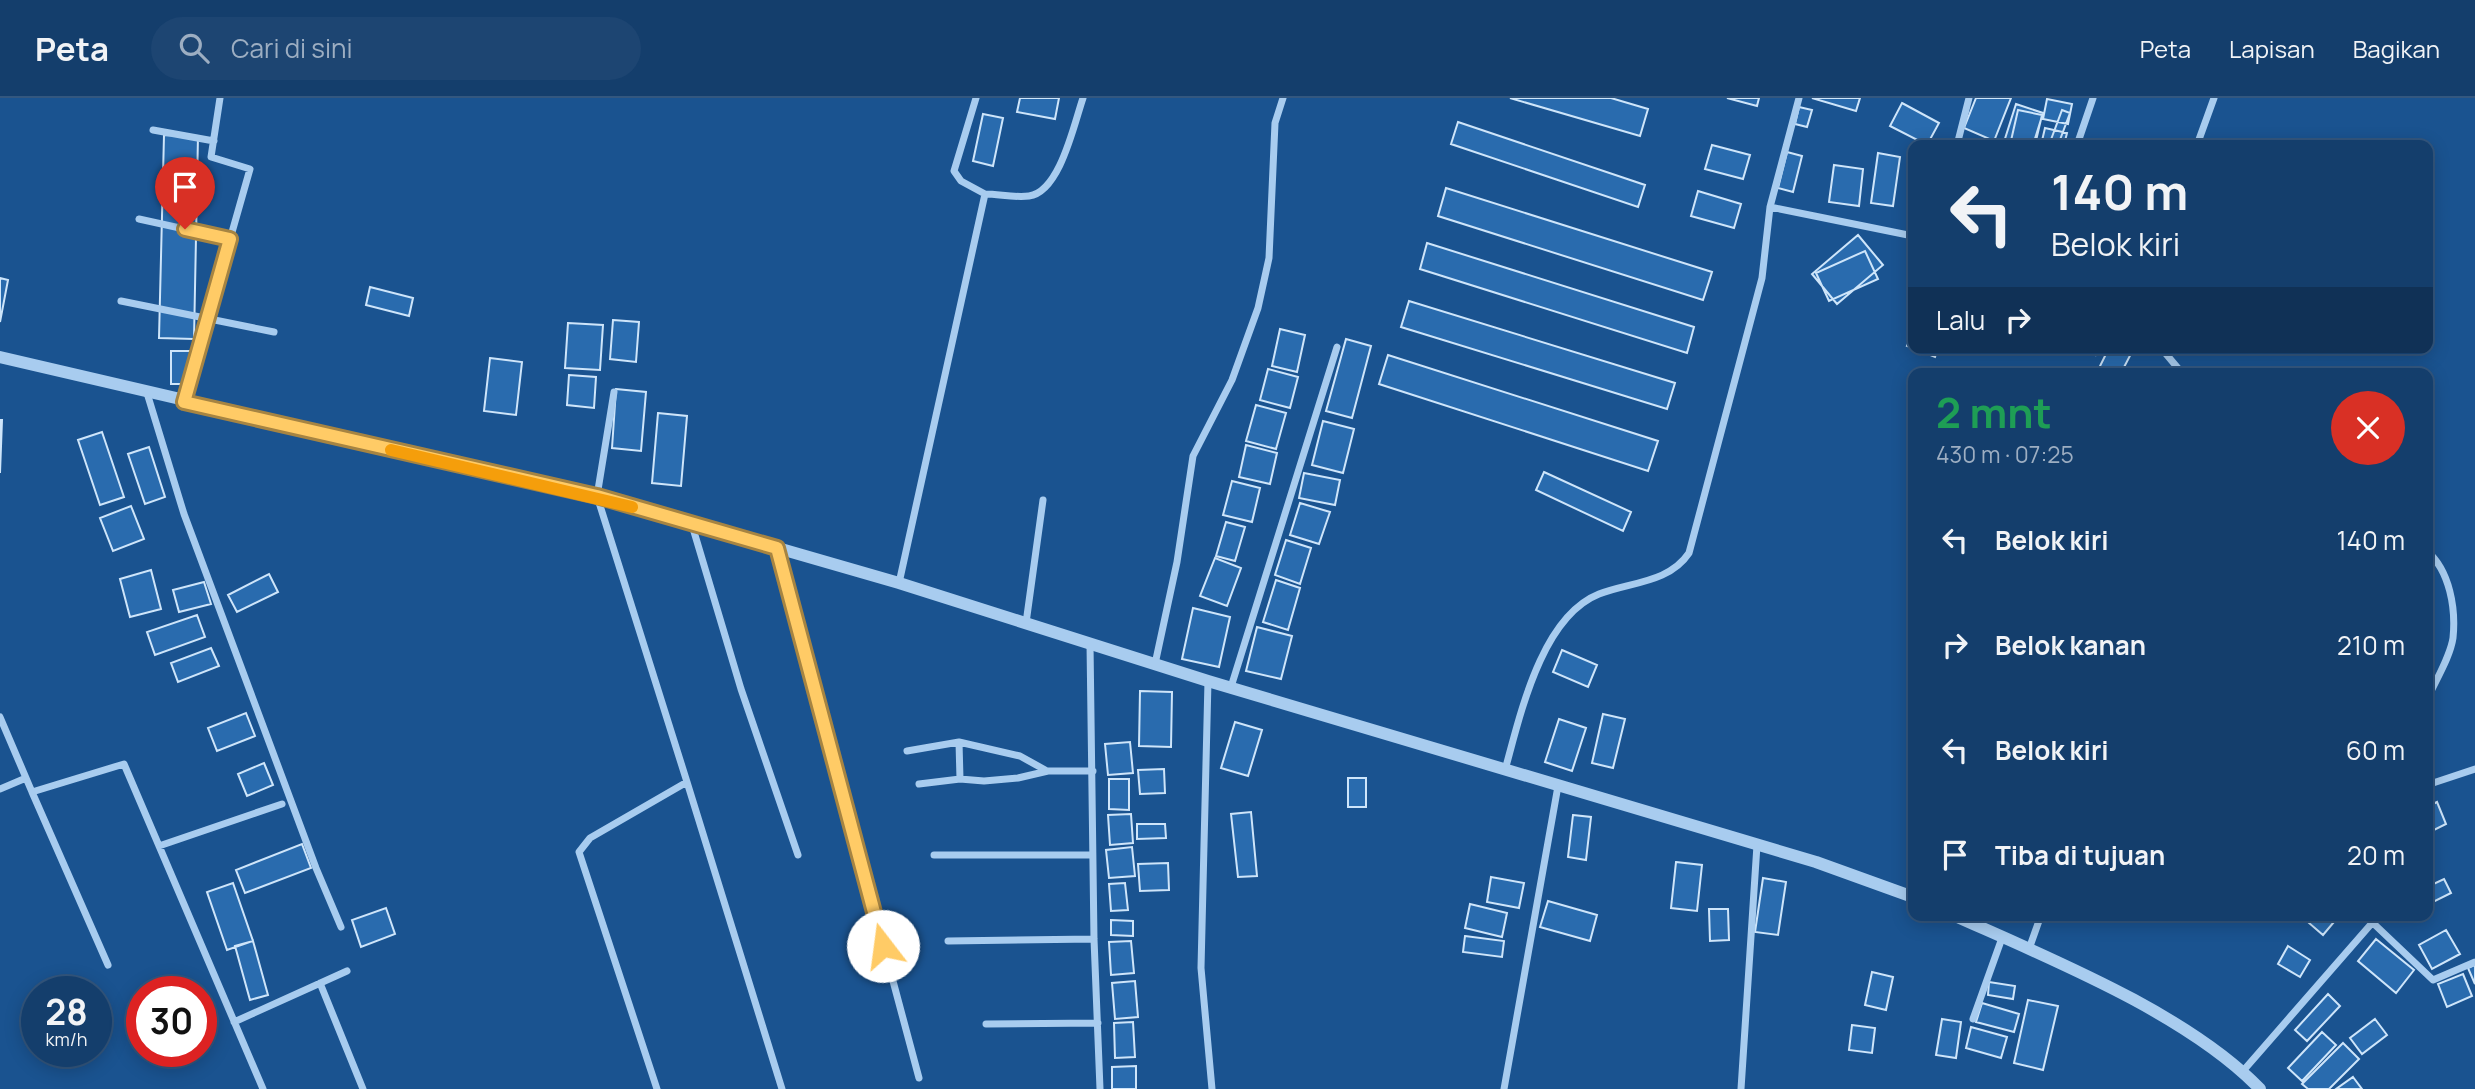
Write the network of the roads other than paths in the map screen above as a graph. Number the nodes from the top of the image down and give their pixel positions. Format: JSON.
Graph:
{"nodes":[{"id":1,"x":220,"y":98,"type":"edge"},
{"id":2,"x":976,"y":98,"type":"edge"},
{"id":3,"x":1083,"y":98,"type":"edge"},
{"id":4,"x":1283,"y":98,"type":"edge"},
{"id":5,"x":1799,"y":98,"type":"edge"},
{"id":6,"x":1969,"y":98,"type":"edge"},
{"id":7,"x":2093,"y":98,"type":"edge"},
{"id":8,"x":2214,"y":98,"type":"edge"},
{"id":9,"x":153,"y":130,"type":"dead end"},
{"id":10,"x":1958,"y":140,"type":"edge"},
{"id":11,"x":2079,"y":140,"type":"edge"},
{"id":12,"x":2199,"y":140,"type":"edge"},
{"id":13,"x":214,"y":141,"type":"junction"},
{"id":14,"x":985,"y":194,"type":"junction"},
{"id":15,"x":1770,"y":207,"type":"junction"},
{"id":16,"x":139,"y":219,"type":"dead end"},
{"id":17,"x":1908,"y":235,"type":"edge"},
{"id":18,"x":230,"y":239,"type":"junction"},
{"id":19,"x":121,"y":301,"type":"dead end"},
{"id":20,"x":207,"y":320,"type":"junction"},
{"id":21,"x":274,"y":332,"type":"dead end"},
{"id":22,"x":1337,"y":347,"type":"dead end"},
{"id":23,"x":2166,"y":354,"type":"edge"},
{"id":24,"x":0,"y":357,"type":"edge"},
{"id":25,"x":2178,"y":368,"type":"edge"},
{"id":26,"x":614,"y":392,"type":"dead end"},
{"id":27,"x":148,"y":393,"type":"junction"},
{"id":28,"x":184,"y":402,"type":"junction"},
{"id":29,"x":597,"y":496,"type":"junction"},
{"id":30,"x":1043,"y":500,"type":"dead end"},
{"id":31,"x":692,"y":525,"type":"junction"},
{"id":32,"x":777,"y":548,"type":"junction"},
{"id":33,"x":2433,"y":556,"type":"edge"},
{"id":34,"x":899,"y":583,"type":"junction"},
{"id":35,"x":1026,"y":623,"type":"junction"},
{"id":36,"x":1090,"y":643,"type":"junction"},
{"id":37,"x":1155,"y":664,"type":"junction"},
{"id":38,"x":1208,"y":681,"type":"junction"},
{"id":39,"x":2433,"y":686,"type":"edge"},
{"id":40,"x":1231,"y":687,"type":"junction"},
{"id":41,"x":0,"y":717,"type":"edge"},
{"id":42,"x":959,"y":742,"type":"junction"},
{"id":43,"x":907,"y":751,"type":"dead end"},
{"id":44,"x":2475,"y":769,"type":"edge"},
{"id":45,"x":1505,"y":770,"type":"junction"},
{"id":46,"x":1048,"y":771,"type":"junction"},
{"id":47,"x":1093,"y":771,"type":"junction"},
{"id":48,"x":26,"y":778,"type":"junction"},
{"id":49,"x":960,"y":779,"type":"junction"},
{"id":50,"x":687,"y":782,"type":"junction"},
{"id":51,"x":2433,"y":783,"type":"edge"},
{"id":52,"x":919,"y":784,"type":"dead end"},
{"id":53,"x":1558,"y":786,"type":"junction"},
{"id":54,"x":0,"y":789,"type":"edge"},
{"id":55,"x":32,"y":792,"type":"junction"},
{"id":56,"x":282,"y":804,"type":"dead end"},
{"id":57,"x":1757,"y":845,"type":"junction"},
{"id":58,"x":159,"y":846,"type":"junction"},
{"id":59,"x":798,"y":855,"type":"dead end"},
{"id":60,"x":934,"y":855,"type":"dead end"},
{"id":61,"x":1092,"y":855,"type":"junction"},
{"id":62,"x":1908,"y":895,"type":"edge"},
{"id":63,"x":1969,"y":921,"type":"edge"},
{"id":64,"x":2039,"y":921,"type":"edge"},
{"id":65,"x":2373,"y":923,"type":"joint"},
{"id":66,"x":341,"y":927,"type":"dead end"},
{"id":67,"x":2002,"y":937,"type":"junction"},
{"id":68,"x":1094,"y":939,"type":"junction"},
{"id":69,"x":948,"y":941,"type":"dead end"},
{"id":70,"x":2029,"y":949,"type":"junction"},
{"id":71,"x":2475,"y":962,"type":"edge"},
{"id":72,"x":108,"y":965,"type":"dead end"},
{"id":73,"x":347,"y":971,"type":"dead end"},
{"id":74,"x":320,"y":983,"type":"junction"},
{"id":75,"x":1973,"y":1019,"type":"dead end"},
{"id":76,"x":234,"y":1022,"type":"junction"},
{"id":77,"x":1098,"y":1023,"type":"junction"},
{"id":78,"x":986,"y":1024,"type":"dead end"},
{"id":79,"x":2243,"y":1071,"type":"junction"},
{"id":80,"x":919,"y":1078,"type":"dead end"},
{"id":81,"x":263,"y":1089,"type":"edge"},
{"id":82,"x":363,"y":1089,"type":"edge"},
{"id":83,"x":657,"y":1089,"type":"edge"},
{"id":84,"x":782,"y":1089,"type":"edge"},
{"id":85,"x":1100,"y":1089,"type":"edge"},
{"id":86,"x":1212,"y":1089,"type":"edge"},
{"id":87,"x":1504,"y":1089,"type":"edge"},
{"id":88,"x":1741,"y":1089,"type":"edge"},
{"id":89,"x":2260,"y":1089,"type":"edge"}],
"edges":[{"from":1,"to":13,"type":"street"},
{"from":2,"to":14,"type":"street"},
{"from":3,"to":14,"type":"street"},
{"from":4,"to":37,"type":"street"},
{"from":5,"to":15,"type":"street"},
{"from":6,"to":10,"type":"street"},
{"from":7,"to":11,"type":"street"},
{"from":8,"to":12,"type":"street"},
{"from":9,"to":13,"type":"street"},
{"from":13,"to":18,"type":"street"},
{"from":14,"to":34,"type":"street"},
{"from":15,"to":17,"type":"street"},
{"from":15,"to":45,"type":"street"},
{"from":16,"to":18,"type":"street"},
{"from":18,"to":20,"type":"street"},
{"from":19,"to":20,"type":"street"},
{"from":20,"to":21,"type":"street"},
{"from":20,"to":28,"type":"street"},
{"from":22,"to":40,"type":"street"},
{"from":23,"to":25,"type":"street"},
{"from":24,"to":27,"type":"street"},
{"from":26,"to":29,"type":"street"},
{"from":27,"to":28,"type":"street"},
{"from":27,"to":66,"type":"street"},
{"from":28,"to":29,"type":"street"},
{"from":29,"to":31,"type":"street"},
{"from":29,"to":50,"type":"street"},
{"from":30,"to":35,"type":"street"},
{"from":31,"to":32,"type":"street"},
{"from":31,"to":59,"type":"street"},
{"from":32,"to":34,"type":"street"},
{"from":32,"to":80,"type":"street"},
{"from":33,"to":39,"type":"street"},
{"from":34,"to":35,"type":"street"},
{"from":35,"to":36,"type":"street"},
{"from":36,"to":37,"type":"street"},
{"from":36,"to":47,"type":"street"},
{"from":37,"to":38,"type":"street"},
{"from":38,"to":40,"type":"street"},
{"from":38,"to":86,"type":"street"},
{"from":40,"to":45,"type":"street"},
{"from":41,"to":48,"type":"street"},
{"from":42,"to":43,"type":"street"},
{"from":42,"to":46,"type":"street"},
{"from":42,"to":49,"type":"street"},
{"from":44,"to":51,"type":"street"},
{"from":45,"to":53,"type":"street"},
{"from":46,"to":47,"type":"street"},
{"from":46,"to":49,"type":"street"},
{"from":47,"to":61,"type":"street"},
{"from":48,"to":54,"type":"street"},
{"from":48,"to":55,"type":"street"},
{"from":49,"to":52,"type":"street"},
{"from":50,"to":83,"type":"street"},
{"from":50,"to":84,"type":"street"},
{"from":53,"to":57,"type":"street"},
{"from":53,"to":87,"type":"street"},
{"from":55,"to":58,"type":"street"},
{"from":55,"to":72,"type":"street"},
{"from":56,"to":58,"type":"street"},
{"from":57,"to":62,"type":"street"},
{"from":57,"to":88,"type":"street"},
{"from":58,"to":76,"type":"street"},
{"from":60,"to":61,"type":"street"},
{"from":61,"to":68,"type":"street"},
{"from":63,"to":67,"type":"street"},
{"from":64,"to":70,"type":"street"},
{"from":65,"to":71,"type":"street"},
{"from":65,"to":79,"type":"street"},
{"from":67,"to":70,"type":"street"},
{"from":67,"to":75,"type":"street"},
{"from":68,"to":69,"type":"street"},
{"from":68,"to":77,"type":"street"},
{"from":70,"to":79,"type":"street"},
{"from":73,"to":74,"type":"street"},
{"from":74,"to":76,"type":"street"},
{"from":74,"to":82,"type":"street"},
{"from":76,"to":81,"type":"street"},
{"from":77,"to":78,"type":"street"},
{"from":77,"to":85,"type":"street"},
{"from":79,"to":89,"type":"street"}]}
